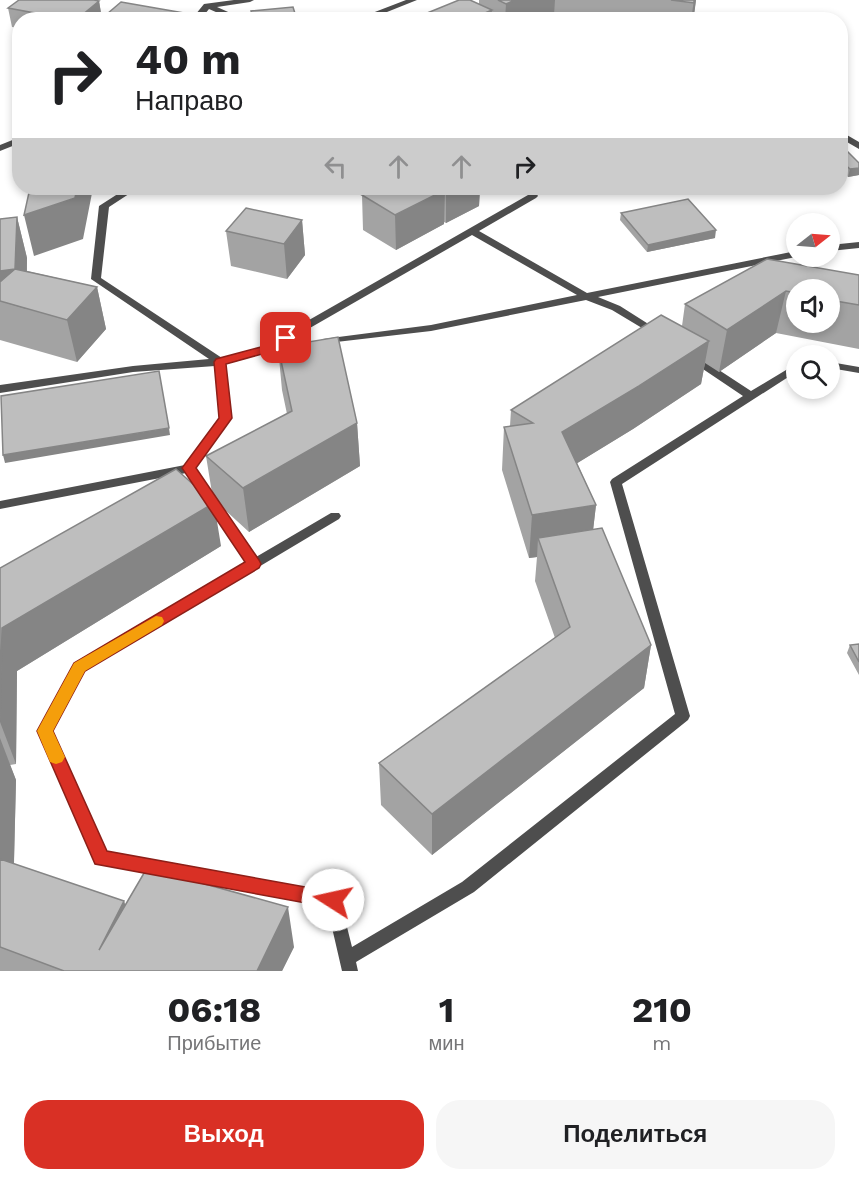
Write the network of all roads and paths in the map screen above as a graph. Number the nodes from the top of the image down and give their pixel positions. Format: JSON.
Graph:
{"nodes":[{"id":1,"x":250,"y":0,"type":"edge"},
{"id":2,"x":413,"y":0,"type":"edge"},
{"id":3,"x":207,"y":6,"type":"junction"},
{"id":4,"x":202,"y":12,"type":"edge"},
{"id":5,"x":222,"y":12,"type":"edge"},
{"id":6,"x":380,"y":12,"type":"edge"},
{"id":7,"x":122,"y":195,"type":"edge"},
{"id":8,"x":533,"y":195,"type":"edge"},
{"id":9,"x":473,"y":231,"type":"junction"},
{"id":10,"x":859,"y":246,"type":"edge"},
{"id":11,"x":840,"y":247,"type":"edge"},
{"id":12,"x":786,"y":256,"type":"edge"},
{"id":13,"x":585,"y":296,"type":"junction"},
{"id":14,"x":664,"y":339,"type":"edge"},
{"id":15,"x":312,"y":343,"type":"edge"},
{"id":16,"x":301,"y":345,"type":"edge"},
{"id":17,"x":265,"y":350,"type":"junction"},
{"id":18,"x":684,"y":352,"type":"edge"},
{"id":19,"x":220,"y":362,"type":"junction"},
{"id":20,"x":840,"y":367,"type":"edge"},
{"id":21,"x":859,"y":370,"type":"edge"},
{"id":22,"x":786,"y":373,"type":"edge"},
{"id":23,"x":0,"y":389,"type":"edge"},
{"id":24,"x":751,"y":396,"type":"junction"},
{"id":25,"x":189,"y":468,"type":"junction"},
{"id":26,"x":0,"y":505,"type":"edge"},
{"id":27,"x":335,"y":516,"type":"dead end"},
{"id":28,"x":254,"y":564,"type":"junction"},
{"id":29,"x":349,"y":965,"type":"edge"}],
"edges":[{"from":1,"to":3,"type":"lane"},
{"from":2,"to":6,"type":"lane"},
{"from":3,"to":4,"type":"lane"},
{"from":3,"to":5,"type":"lane"},
{"from":7,"to":19,"type":"lane"},
{"from":8,"to":9,"type":"lane"},
{"from":9,"to":13,"type":"lane"},
{"from":9,"to":17,"type":"lane"},
{"from":10,"to":11,"type":"lane"},
{"from":12,"to":13,"type":"lane"},
{"from":13,"to":14,"type":"lane"},
{"from":13,"to":15,"type":"lane"},
{"from":16,"to":17,"type":"lane"},
{"from":17,"to":19,"type":"lane"},
{"from":18,"to":24,"type":"lane"},
{"from":19,"to":23,"type":"lane"},
{"from":19,"to":25,"type":"lane"},
{"from":20,"to":21,"type":"lane"},
{"from":22,"to":24,"type":"lane"},
{"from":24,"to":29,"type":"lane"},
{"from":25,"to":26,"type":"lane"},
{"from":25,"to":28,"type":"lane"},
{"from":27,"to":28,"type":"lane"},
{"from":28,"to":29,"type":"lane"}]}
